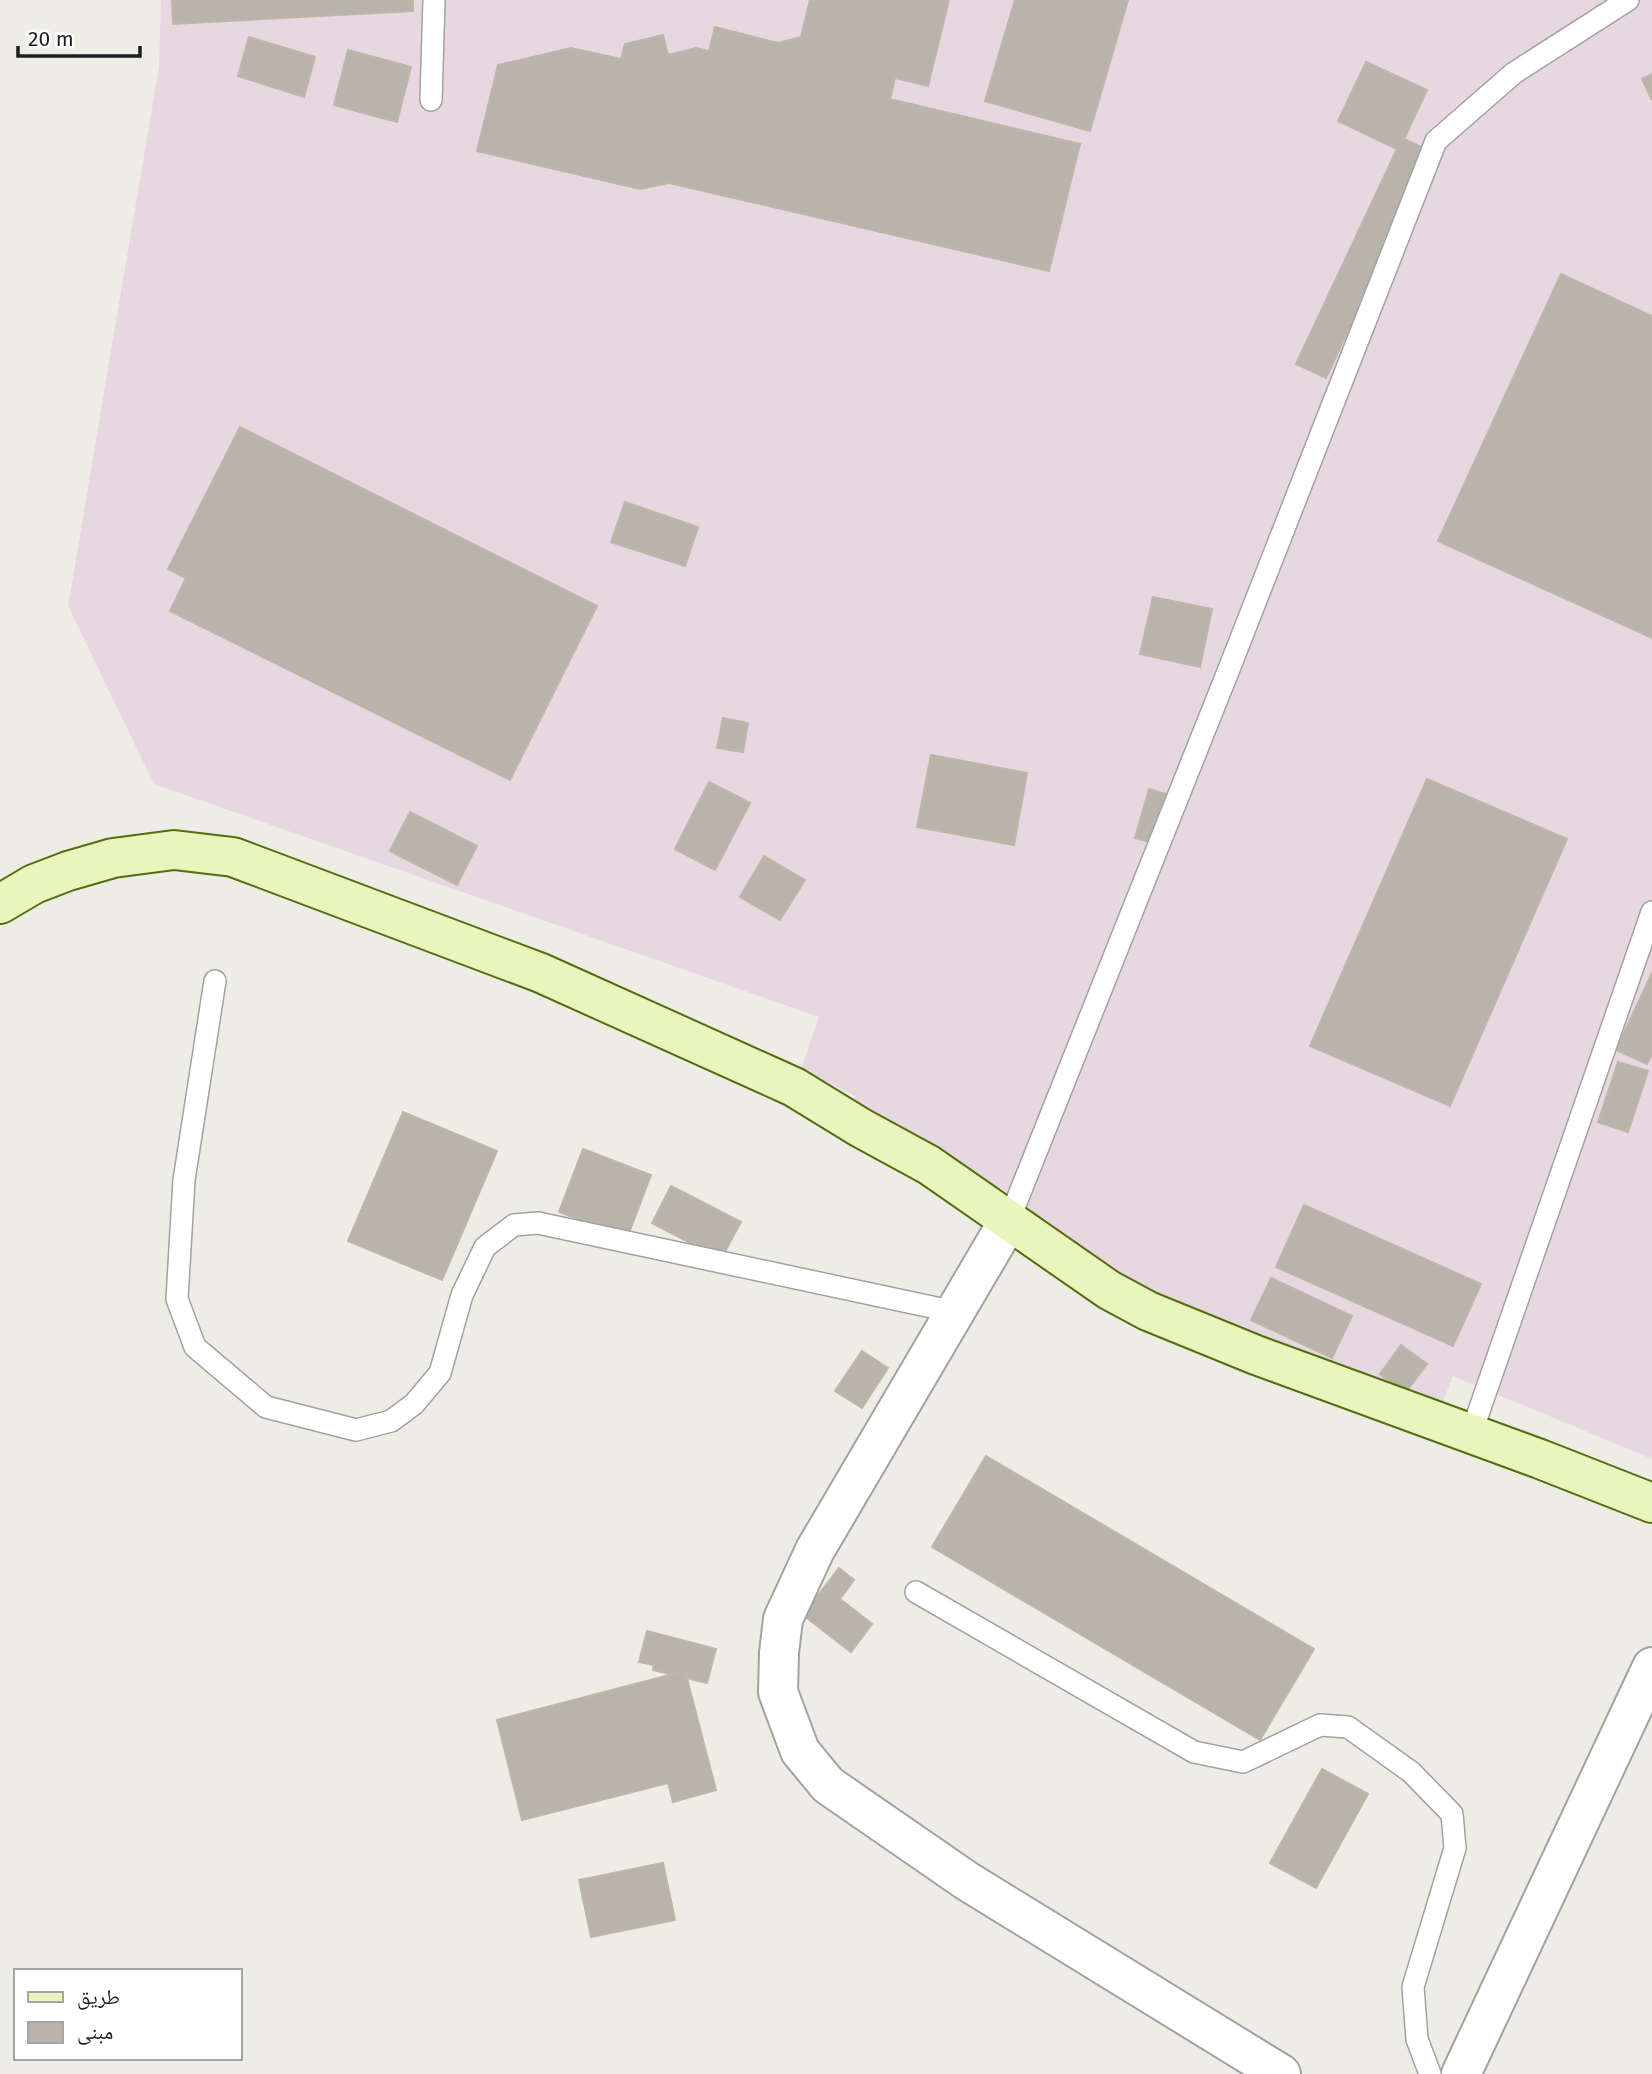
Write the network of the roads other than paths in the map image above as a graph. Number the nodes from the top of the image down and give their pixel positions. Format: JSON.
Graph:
{"nodes":[{"id":1,"x":434,"y":0,"type":"edge"},
{"id":2,"x":1628,"y":0,"type":"edge"},
{"id":3,"x":431,"y":100,"type":"dead end"},
{"id":4,"x":0,"y":904,"type":"edge"},
{"id":5,"x":1652,"y":912,"type":"edge"},
{"id":6,"x":215,"y":981,"type":"dead end"},
{"id":7,"x":1009,"y":1220,"type":"junction"},
{"id":8,"x":955,"y":1312,"type":"junction"},
{"id":9,"x":1471,"y":1434,"type":"junction"},
{"id":10,"x":1652,"y":1503,"type":"edge"},
{"id":11,"x":916,"y":1592,"type":"dead end"},
{"id":12,"x":1652,"y":1667,"type":"edge"},
{"id":13,"x":1281,"y":2074,"type":"edge"},
{"id":14,"x":1430,"y":2074,"type":"edge"},
{"id":15,"x":1461,"y":2074,"type":"edge"}],
"edges":[{"from":1,"to":3,"type":"lane"},
{"from":2,"to":7,"type":"lane"},
{"from":4,"to":7,"type":"main road"},
{"from":5,"to":9,"type":"lane"},
{"from":6,"to":8,"type":"lane"},
{"from":7,"to":8,"type":"street"},
{"from":7,"to":9,"type":"main road"},
{"from":8,"to":13,"type":"street"},
{"from":9,"to":10,"type":"main road"},
{"from":11,"to":14,"type":"lane"},
{"from":12,"to":15,"type":"street"}]}
